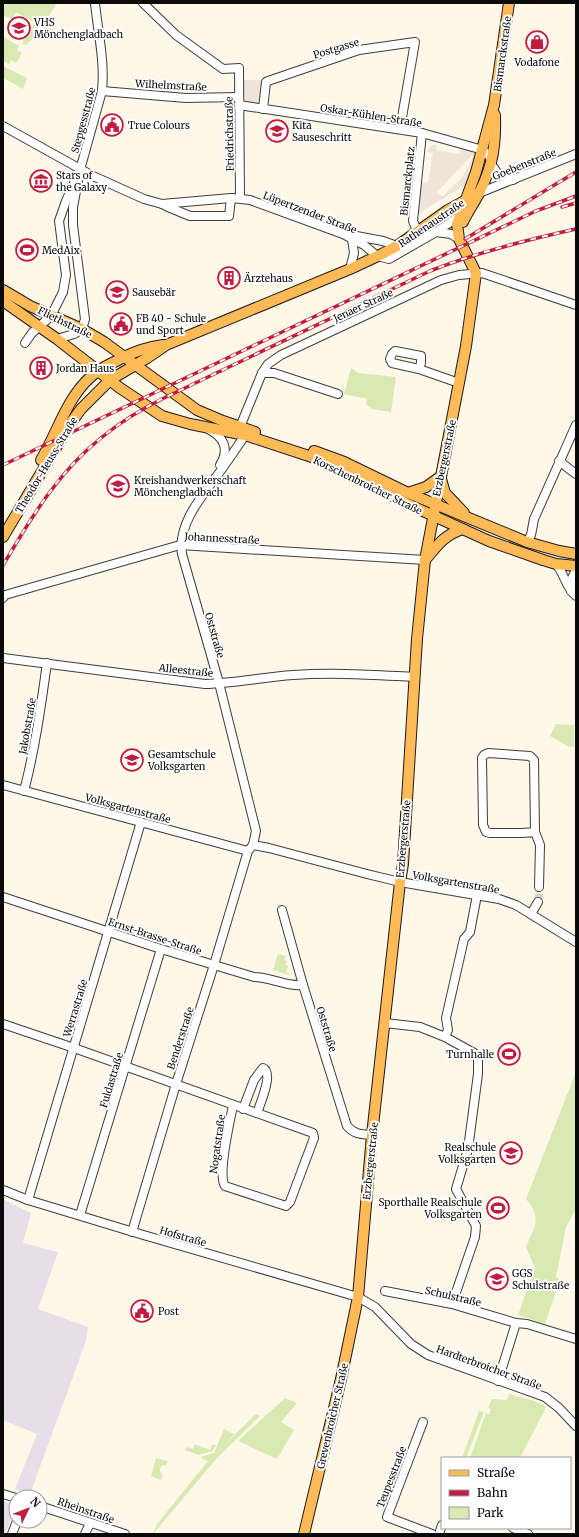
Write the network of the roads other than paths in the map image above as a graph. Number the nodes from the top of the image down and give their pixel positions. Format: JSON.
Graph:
{"nodes":[{"id":1,"x":95,"y":3,"type":"edge"},
{"id":2,"x":143,"y":3,"type":"edge"},
{"id":3,"x":509,"y":3,"type":"edge"},
{"id":4,"x":102,"y":91,"type":"junction"},
{"id":5,"x":239,"y":101,"type":"junction"},
{"id":6,"x":494,"y":105,"type":"junction"},
{"id":7,"x":263,"y":109,"type":"junction"},
{"id":8,"x":3,"y":126,"type":"edge"},
{"id":9,"x":400,"y":129,"type":"junction"},
{"id":10,"x":422,"y":133,"type":"junction"},
{"id":11,"x":483,"y":150,"type":"junction"},
{"id":12,"x":576,"y":154,"type":"edge"},
{"id":13,"x":491,"y":163,"type":"junction"},
{"id":14,"x":80,"y":170,"type":"junction"},
{"id":15,"x":513,"y":180,"type":"junction"},
{"id":16,"x":479,"y":193,"type":"junction"},
{"id":17,"x":231,"y":198,"type":"junction"},
{"id":18,"x":240,"y":198,"type":"junction"},
{"id":19,"x":466,"y":200,"type":"junction"},
{"id":20,"x":162,"y":204,"type":"junction"},
{"id":21,"x":459,"y":217,"type":"junction"},
{"id":22,"x":417,"y":231,"type":"junction"},
{"id":23,"x":436,"y":232,"type":"junction"},
{"id":24,"x":344,"y":234,"type":"junction"},
{"id":25,"x":352,"y":239,"type":"junction"},
{"id":26,"x":459,"y":239,"type":"junction"},
{"id":27,"x":397,"y":246,"type":"junction"},
{"id":28,"x":377,"y":256,"type":"junction"},
{"id":29,"x":350,"y":269,"type":"junction"},
{"id":30,"x":479,"y":273,"type":"junction"},
{"id":31,"x":3,"y":290,"type":"edge"},
{"id":32,"x":3,"y":301,"type":"edge"},
{"id":33,"x":576,"y":305,"type":"edge"},
{"id":34,"x":51,"y":316,"type":"junction"},
{"id":35,"x":40,"y":326,"type":"junction"},
{"id":36,"x":82,"y":330,"type":"junction"},
{"id":37,"x":58,"y":338,"type":"junction"},
{"id":38,"x":25,"y":343,"type":"dead end"},
{"id":39,"x":166,"y":345,"type":"junction"},
{"id":40,"x":125,"y":357,"type":"junction"},
{"id":41,"x":86,"y":361,"type":"junction"},
{"id":42,"x":113,"y":363,"type":"junction"},
{"id":43,"x":136,"y":364,"type":"junction"},
{"id":44,"x":419,"y":369,"type":"dead end"},
{"id":45,"x":98,"y":370,"type":"junction"},
{"id":46,"x":124,"y":371,"type":"junction"},
{"id":47,"x":262,"y":373,"type":"junction"},
{"id":48,"x":150,"y":376,"type":"junction"},
{"id":49,"x":110,"y":380,"type":"junction"},
{"id":50,"x":459,"y":383,"type":"junction"},
{"id":51,"x":338,"y":394,"type":"dead end"},
{"id":52,"x":576,"y":425,"type":"edge"},
{"id":53,"x":204,"y":427,"type":"junction"},
{"id":54,"x":242,"y":431,"type":"junction"},
{"id":55,"x":559,"y":461,"type":"junction"},
{"id":56,"x":576,"y":474,"type":"edge"},
{"id":57,"x":216,"y":476,"type":"junction"},
{"id":58,"x":440,"y":477,"type":"junction"},
{"id":59,"x":408,"y":493,"type":"junction"},
{"id":60,"x":435,"y":503,"type":"junction"},
{"id":61,"x":433,"y":516,"type":"junction"},
{"id":62,"x":468,"y":518,"type":"junction"},
{"id":63,"x":3,"y":524,"type":"edge"},
{"id":64,"x":462,"y":529,"type":"junction"},
{"id":65,"x":3,"y":537,"type":"edge"},
{"id":66,"x":527,"y":542,"type":"junction"},
{"id":67,"x":180,"y":545,"type":"junction"},
{"id":68,"x":576,"y":554,"type":"edge"},
{"id":69,"x":425,"y":560,"type":"junction"},
{"id":70,"x":556,"y":564,"type":"junction"},
{"id":71,"x":576,"y":566,"type":"edge"},
{"id":72,"x":576,"y":570,"type":"edge"},
{"id":73,"x":574,"y":594,"type":"edge"},
{"id":74,"x":3,"y":598,"type":"edge"},
{"id":75,"x":3,"y":658,"type":"edge"},
{"id":76,"x":47,"y":663,"type":"junction"},
{"id":77,"x":415,"y":677,"type":"junction"},
{"id":78,"x":219,"y":684,"type":"junction"},
{"id":79,"x":3,"y":785,"type":"edge"},
{"id":80,"x":24,"y":791,"type":"junction"},
{"id":81,"x":141,"y":822,"type":"junction"},
{"id":82,"x":534,"y":832,"type":"junction"},
{"id":83,"x":250,"y":848,"type":"junction"},
{"id":84,"x":400,"y":882,"type":"junction"},
{"id":85,"x":539,"y":887,"type":"tunnel mouth"},
{"id":86,"x":478,"y":895,"type":"junction"},
{"id":87,"x":3,"y":897,"type":"edge"},
{"id":88,"x":538,"y":902,"type":"tunnel mouth"},
{"id":89,"x":282,"y":910,"type":"dead end"},
{"id":90,"x":531,"y":914,"type":"junction"},
{"id":91,"x":109,"y":932,"type":"junction"},
{"id":92,"x":576,"y":942,"type":"edge"},
{"id":93,"x":161,"y":949,"type":"junction"},
{"id":94,"x":214,"y":965,"type":"junction"},
{"id":95,"x":303,"y":985,"type":"junction"},
{"id":96,"x":385,"y":1023,"type":"junction"},
{"id":97,"x":3,"y":1024,"type":"edge"},
{"id":98,"x":445,"y":1037,"type":"junction"},
{"id":99,"x":74,"y":1048,"type":"junction"},
{"id":100,"x":126,"y":1066,"type":"junction"},
{"id":101,"x":176,"y":1084,"type":"junction"},
{"id":102,"x":233,"y":1105,"type":"junction"},
{"id":103,"x":243,"y":1109,"type":"junction"},
{"id":104,"x":257,"y":1113,"type":"junction"},
{"id":105,"x":372,"y":1135,"type":"junction"},
{"id":106,"x":3,"y":1190,"type":"edge"},
{"id":107,"x":28,"y":1200,"type":"junction"},
{"id":108,"x":80,"y":1215,"type":"junction"},
{"id":109,"x":132,"y":1232,"type":"junction"},
{"id":110,"x":385,"y":1291,"type":"dead end"},
{"id":111,"x":358,"y":1297,"type":"junction"},
{"id":112,"x":452,"y":1304,"type":"junction"},
{"id":113,"x":516,"y":1323,"type":"junction"},
{"id":114,"x":576,"y":1339,"type":"edge"},
{"id":115,"x":498,"y":1381,"type":"junction"},
{"id":116,"x":423,"y":1422,"type":"dead end"},
{"id":117,"x":576,"y":1426,"type":"edge"},
{"id":118,"x":48,"y":1509,"type":"edge"},
{"id":119,"x":90,"y":1523,"type":"junction"},
{"id":120,"x":516,"y":1529,"type":"edge"},
{"id":121,"x":85,"y":1534,"type":"edge"},
{"id":122,"x":125,"y":1534,"type":"edge"},
{"id":123,"x":304,"y":1534,"type":"edge"},
{"id":124,"x":432,"y":1534,"type":"edge"},
{"id":125,"x":528,"y":1534,"type":"edge"}],
"edges":[{"from":1,"to":4,"type":"street","name":"Stepgesstraße"},
{"from":2,"to":5,"type":"street","name":"Friedrichstraße"},
{"from":3,"to":6,"type":"main road","name":"Bismarckstraße"},
{"from":4,"to":5,"type":"street","name":"Wilhelmstraße"},
{"from":4,"to":14,"type":"street","name":"Stepgesstraße"},
{"from":5,"to":7,"type":"street","name":"Oskar-Kühlen-Straße"},
{"from":5,"to":18,"type":"street","name":"Friedrichstraße"},
{"from":6,"to":11,"type":"main road","name":"Bismarckstraße"},
{"from":6,"to":13,"type":"main road","name":"Bismarckstraße"},
{"from":7,"to":9,"type":"street","name":"Oskar-Kühlen-Straße"},
{"from":7,"to":9,"type":"street","name":"Postgasse"},
{"from":8,"to":14,"type":"street","name":"Lüpertzender Straße"},
{"from":9,"to":10,"type":"street","name":"Oskar-Kühlen-Straße"},
{"from":10,"to":11,"type":"street","name":"Oskar-Kühlen-Straße"},
{"from":10,"to":22,"type":"street","name":"Bismarckplatz"},
{"from":11,"to":13,"type":"street"},
{"from":11,"to":19,"type":"main road","name":"Bismarckstraße"},
{"from":12,"to":15,"type":"street","name":"Goebenstraße"},
{"from":13,"to":15,"type":"street"},
{"from":13,"to":16,"type":"main road","name":"Bismarckstraße"},
{"from":14,"to":20,"type":"street","name":"Lüpertzender Straße"},
{"from":14,"to":34,"type":"street"},
{"from":14,"to":36,"type":"street"},
{"from":15,"to":16,"type":"street","name":"Goebenstraße"},
{"from":16,"to":19,"type":"main road","name":"Rathenaustraße"},
{"from":16,"to":21,"type":"street","name":"Rathenaustraße"},
{"from":16,"to":30,"type":"main road"},
{"from":17,"to":18,"type":"street","name":"Lüpertzender Straße"},
{"from":17,"to":20,"type":"street","name":"Lüpertzender Straße"},
{"from":17,"to":20,"type":"street","name":"Lüpertzender Straße"},
{"from":18,"to":24,"type":"street","name":"Lüpertzender Straße"},
{"from":19,"to":21,"type":"main road"},
{"from":19,"to":22,"type":"main road","name":"Rathenaustraße"},
{"from":21,"to":23,"type":"street","name":"Rathenaustraße"},
{"from":21,"to":26,"type":"main road"},
{"from":22,"to":27,"type":"main road","name":"Rathenaustraße"},
{"from":23,"to":26,"type":"street"},
{"from":23,"to":28,"type":"street","name":"Rathenaustraße"},
{"from":24,"to":25,"type":"street","name":"Lüpertzender Straße"},
{"from":24,"to":27,"type":"street"},
{"from":25,"to":28,"type":"street","name":"Lüpertzender Straße"},
{"from":25,"to":29,"type":"street"},
{"from":26,"to":30,"type":"main road"},
{"from":27,"to":28,"type":"main road","name":"Rathenaustraße"},
{"from":28,"to":29,"type":"main road","name":"Rathenaustraße"},
{"from":29,"to":39,"type":"main road","name":"Rathenaustraße"},
{"from":30,"to":33,"type":"street"},
{"from":30,"to":47,"type":"street","name":"Jenaer Straße"},
{"from":30,"to":50,"type":"main road","name":"Erzbergerstraße"},
{"from":31,"to":34,"type":"main road","name":"Fliethstraße"},
{"from":32,"to":35,"type":"main road","name":"Fliethstraße"},
{"from":34,"to":35,"type":"street"},
{"from":34,"to":36,"type":"main road","name":"Fliethstraße"},
{"from":35,"to":37,"type":"main road","name":"Fliethstraße"},
{"from":35,"to":38,"type":"street"},
{"from":36,"to":37,"type":"street"},
{"from":36,"to":40,"type":"main road","name":"Fliethstraße"},
{"from":37,"to":41,"type":"main road","name":"Fliethstraße"},
{"from":39,"to":40,"type":"main road","name":"Rathenaustraße"},
{"from":39,"to":43,"type":"main road","name":"Rathenaustraße"},
{"from":40,"to":42,"type":"main road","name":"Rathenaustraße"},
{"from":40,"to":43,"type":"main road","name":"Korschenbroicher Straße"},
{"from":41,"to":42,"type":"main road"},
{"from":41,"to":45,"type":"main road","name":"Fliethstraße"},
{"from":42,"to":43,"type":"main road"},
{"from":42,"to":45,"type":"main road","name":"Rathenaustraße"},
{"from":43,"to":46,"type":"main road","name":"Rathenaustraße"},
{"from":43,"to":48,"type":"main road","name":"Korschenbroicher Straße"},
{"from":44,"to":50,"type":"street"},
{"from":45,"to":46,"type":"main road"},
{"from":45,"to":49,"type":"main road","name":"Korschenbroicher Straße"},
{"from":45,"to":63,"type":"main road","name":"Theodor-Heuss-Straße"},
{"from":46,"to":48,"type":"main road"},
{"from":46,"to":49,"type":"main road","name":"Rathenaustraße"},
{"from":47,"to":51,"type":"street"},
{"from":47,"to":54,"type":"street","name":"Jenaer Straße"},
{"from":48,"to":54,"type":"main road","name":"Korschenbroicher Straße"},
{"from":49,"to":53,"type":"main road","name":"Korschenbroicher Straße"},
{"from":49,"to":65,"type":"main road","name":"Theodor-Heuss-Straße"},
{"from":50,"to":58,"type":"main road","name":"Erzbergerstraße"},
{"from":52,"to":55,"type":"street"},
{"from":53,"to":54,"type":"main road","name":"Korschenbroicher Straße"},
{"from":53,"to":57,"type":"street"},
{"from":54,"to":57,"type":"street"},
{"from":54,"to":59,"type":"main road","name":"Korschenbroicher Straße"},
{"from":54,"to":61,"type":"main road","name":"Korschenbroicher Straße"},
{"from":55,"to":56,"type":"street"},
{"from":55,"to":66,"type":"street"},
{"from":57,"to":67,"type":"street"},
{"from":58,"to":59,"type":"main road"},
{"from":58,"to":60,"type":"main road","name":"Erzbergerstraße"},
{"from":58,"to":62,"type":"main road"},
{"from":59,"to":60,"type":"main road","name":"Korschenbroicher Straße"},
{"from":60,"to":61,"type":"main road","name":"Erzbergerstraße"},
{"from":60,"to":62,"type":"main road","name":"Korschenbroicher Straße"},
{"from":61,"to":64,"type":"main road","name":"Korschenbroicher Straße"},
{"from":61,"to":69,"type":"main road","name":"Erzbergerstraße"},
{"from":62,"to":66,"type":"main road","name":"Korschenbroicher Straße"},
{"from":64,"to":69,"type":"main road"},
{"from":64,"to":70,"type":"main road","name":"Korschenbroicher Straße"},
{"from":66,"to":68,"type":"main road","name":"Korschenbroicher Straße"},
{"from":67,"to":69,"type":"street","name":"Johannesstraße"},
{"from":67,"to":74,"type":"street","name":"Johannesstraße"},
{"from":67,"to":78,"type":"street","name":"Oststraße"},
{"from":69,"to":77,"type":"main road","name":"Erzbergerstraße"},
{"from":70,"to":71,"type":"main road","name":"Korschenbroicher Straße"},
{"from":70,"to":73,"type":"street"},
{"from":72,"to":73,"type":"street"},
{"from":75,"to":76,"type":"street","name":"Alleestraße"},
{"from":76,"to":78,"type":"street","name":"Alleestraße"},
{"from":76,"to":80,"type":"street","name":"Jakobstraße"},
{"from":77,"to":78,"type":"street","name":"Alleestraße"},
{"from":77,"to":84,"type":"main road","name":"Erzbergerstraße"},
{"from":78,"to":83,"type":"street","name":"Oststraße"},
{"from":79,"to":80,"type":"street","name":"Volksgartenstraße"},
{"from":80,"to":81,"type":"street","name":"Volksgartenstraße"},
{"from":81,"to":83,"type":"street","name":"Volksgartenstraße"},
{"from":81,"to":91,"type":"street","name":"Werrastraße"},
{"from":82,"to":82,"type":"street"},
{"from":82,"to":85,"type":"street"},
{"from":83,"to":84,"type":"street","name":"Volksgartenstraße"},
{"from":83,"to":94,"type":"street","name":"Benderstraße"},
{"from":84,"to":86,"type":"street","name":"Volksgartenstraße"},
{"from":84,"to":96,"type":"main road","name":"Erzbergerstraße"},
{"from":86,"to":90,"type":"street","name":"Volksgartenstraße"},
{"from":86,"to":98,"type":"street"},
{"from":87,"to":91,"type":"street","name":"Ernst-Brasse-Straße"},
{"from":88,"to":90,"type":"street"},
{"from":89,"to":95,"type":"street","name":"Oststraße"},
{"from":90,"to":92,"type":"street","name":"Volksgartenstraße"},
{"from":91,"to":93,"type":"street","name":"Ernst-Brasse-Straße"},
{"from":91,"to":99,"type":"street","name":"Werrastraße"},
{"from":93,"to":94,"type":"street","name":"Ernst-Brasse-Straße"},
{"from":93,"to":100,"type":"street","name":"Fuldastraße"},
{"from":94,"to":95,"type":"street","name":"Ernst-Brasse-Straße"},
{"from":94,"to":101,"type":"street","name":"Benderstraße"},
{"from":95,"to":105,"type":"street","name":"Oststraße"},
{"from":96,"to":98,"type":"street"},
{"from":96,"to":105,"type":"main road","name":"Erzbergerstraße"},
{"from":97,"to":99,"type":"street"},
{"from":98,"to":112,"type":"street"},
{"from":99,"to":100,"type":"street"},
{"from":99,"to":107,"type":"street","name":"Werrastraße"},
{"from":100,"to":101,"type":"street"},
{"from":100,"to":108,"type":"street","name":"Fuldastraße"},
{"from":101,"to":102,"type":"street"},
{"from":101,"to":109,"type":"street","name":"Benderstraße"},
{"from":102,"to":103,"type":"street"},
{"from":102,"to":104,"type":"street","name":"Nogatstraße"},
{"from":103,"to":104,"type":"street"},
{"from":103,"to":104,"type":"street"},
{"from":105,"to":111,"type":"main road","name":"Erzbergerstraße"},
{"from":106,"to":107,"type":"street","name":"Hofstraße"},
{"from":107,"to":108,"type":"street","name":"Hofstraße"},
{"from":108,"to":109,"type":"street","name":"Hofstraße"},
{"from":109,"to":111,"type":"street","name":"Hofstraße"},
{"from":110,"to":112,"type":"street","name":"Schulstraße"},
{"from":111,"to":115,"type":"street","name":"Hardterbroicher Straße"},
{"from":111,"to":123,"type":"main road","name":"Grevenbroicher Straße"},
{"from":112,"to":113,"type":"street","name":"Schulstraße"},
{"from":113,"to":114,"type":"street","name":"Schulstraße"},
{"from":113,"to":115,"type":"street"},
{"from":115,"to":117,"type":"street","name":"Hardterbroicher Straße"},
{"from":116,"to":124,"type":"street","name":"Teupesstraße"},
{"from":118,"to":119,"type":"street","name":"Rheinstraße"},
{"from":119,"to":121,"type":"street"},
{"from":119,"to":122,"type":"street","name":"Rheinstraße"},
{"from":120,"to":125,"type":"street"}]}
